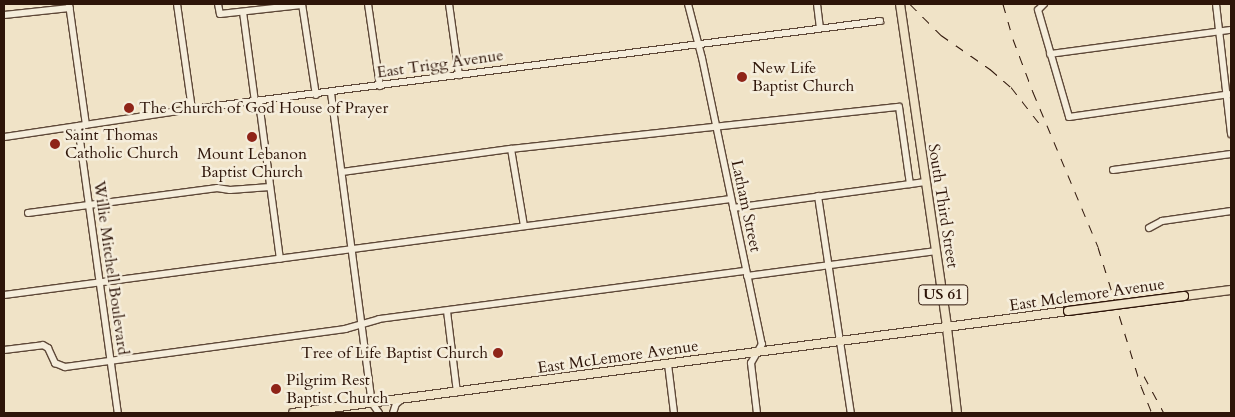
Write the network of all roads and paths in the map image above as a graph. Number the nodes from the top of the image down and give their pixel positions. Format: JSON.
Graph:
{"nodes":[{"id":1,"x":177,"y":4,"type":"edge"},
{"id":2,"x":218,"y":4,"type":"edge"},
{"id":3,"x":302,"y":4,"type":"edge"},
{"id":4,"x":368,"y":4,"type":"edge"},
{"id":5,"x":449,"y":4,"type":"edge"},
{"id":6,"x":688,"y":4,"type":"edge"},
{"id":7,"x":817,"y":4,"type":"edge"},
{"id":8,"x":900,"y":4,"type":"edge"},
{"id":9,"x":1044,"y":4,"type":"edge"},
{"id":10,"x":1216,"y":4,"type":"edge"},
{"id":11,"x":70,"y":6,"type":"edge"},
{"id":12,"x":242,"y":12,"type":"junction"},
{"id":13,"x":4,"y":16,"type":"edge"},
{"id":14,"x":880,"y":21,"type":"dead end"},
{"id":15,"x":820,"y":28,"type":"junction"},
{"id":16,"x":1231,"y":30,"type":"edge"},
{"id":17,"x":1219,"y":32,"type":"junction"},
{"id":18,"x":698,"y":44,"type":"junction"},
{"id":19,"x":1050,"y":54,"type":"junction"},
{"id":20,"x":459,"y":75,"type":"junction"},
{"id":21,"x":380,"y":86,"type":"junction"},
{"id":22,"x":331,"y":92,"type":"junction"},
{"id":23,"x":316,"y":95,"type":"junction"},
{"id":24,"x":1229,"y":95,"type":"edge"},
{"id":25,"x":257,"y":102,"type":"junction"},
{"id":26,"x":192,"y":110,"type":"junction"},
{"id":27,"x":86,"y":125,"type":"junction"},
{"id":28,"x":78,"y":126,"type":"junction"},
{"id":29,"x":716,"y":128,"type":"junction"},
{"id":30,"x":1231,"y":134,"type":"edge"},
{"id":31,"x":4,"y":137,"type":"edge"},
{"id":32,"x":511,"y":149,"type":"junction"},
{"id":33,"x":1231,"y":154,"type":"edge"},
{"id":34,"x":1113,"y":170,"type":"dead end"},
{"id":35,"x":342,"y":172,"type":"junction"},
{"id":36,"x":924,"y":180,"type":"junction"},
{"id":37,"x":910,"y":184,"type":"junction"},
{"id":38,"x":270,"y":187,"type":"junction"},
{"id":39,"x":818,"y":196,"type":"junction"},
{"id":40,"x":731,"y":199,"type":"junction"},
{"id":41,"x":88,"y":205,"type":"junction"},
{"id":42,"x":733,"y":208,"type":"junction"},
{"id":43,"x":1231,"y":212,"type":"edge"},
{"id":44,"x":28,"y":213,"type":"dead end"},
{"id":45,"x":524,"y":226,"type":"junction"},
{"id":46,"x":1148,"y":228,"type":"dead end"},
{"id":47,"x":351,"y":249,"type":"junction"},
{"id":48,"x":936,"y":251,"type":"junction"},
{"id":49,"x":280,"y":259,"type":"junction"},
{"id":50,"x":829,"y":265,"type":"junction"},
{"id":51,"x":746,"y":274,"type":"junction"},
{"id":52,"x":99,"y":282,"type":"junction"},
{"id":53,"x":1231,"y":290,"type":"edge"},
{"id":54,"x":4,"y":294,"type":"edge"},
{"id":55,"x":447,"y":311,"type":"junction"},
{"id":56,"x":362,"y":324,"type":"junction"},
{"id":57,"x":948,"y":328,"type":"junction"},
{"id":58,"x":841,"y":342,"type":"junction"},
{"id":59,"x":4,"y":350,"type":"edge"},
{"id":60,"x":757,"y":352,"type":"junction"},
{"id":61,"x":110,"y":359,"type":"junction"},
{"id":62,"x":668,"y":364,"type":"junction"},
{"id":63,"x":457,"y":392,"type":"junction"},
{"id":64,"x":402,"y":399,"type":"junction"},
{"id":65,"x":372,"y":403,"type":"junction"},
{"id":66,"x":118,"y":413,"type":"edge"},
{"id":67,"x":293,"y":413,"type":"edge"},
{"id":68,"x":379,"y":413,"type":"edge"},
{"id":69,"x":392,"y":413,"type":"edge"},
{"id":70,"x":674,"y":413,"type":"edge"},
{"id":71,"x":757,"y":413,"type":"edge"},
{"id":72,"x":851,"y":413,"type":"edge"},
{"id":73,"x":957,"y":413,"type":"edge"}],
"edges":[{"from":1,"to":26,"type":"street"},
{"from":2,"to":12,"type":"street"},
{"from":3,"to":12,"type":"street"},
{"from":3,"to":23,"type":"street"},
{"from":4,"to":21,"type":"street"},
{"from":5,"to":20,"type":"street"},
{"from":6,"to":18,"type":"street","name":"Latham Street"},
{"from":7,"to":15,"type":"street"},
{"from":8,"to":36,"type":"main road","name":"South Third Street","number":"US 61"},
{"from":9,"to":19,"type":"street"},
{"from":10,"to":17,"type":"street"},
{"from":11,"to":13,"type":"street"},
{"from":11,"to":27,"type":"street"},
{"from":12,"to":25,"type":"street"},
{"from":14,"to":15,"type":"street","name":"East Trigg Avenue"},
{"from":15,"to":18,"type":"street","name":"East Trigg Avenue"},
{"from":16,"to":17,"type":"street"},
{"from":17,"to":19,"type":"street"},
{"from":17,"to":24,"type":"street"},
{"from":18,"to":20,"type":"street","name":"East Trigg Avenue"},
{"from":18,"to":29,"type":"street","name":"Latham Street"},
{"from":19,"to":24,"type":"street"},
{"from":20,"to":21,"type":"street","name":"East Trigg Avenue"},
{"from":21,"to":22,"type":"street","name":"East Trigg Avenue"},
{"from":22,"to":23,"type":"street","name":"East Trigg Avenue"},
{"from":22,"to":35,"type":"street"},
{"from":23,"to":25,"type":"street","name":"East Trigg Avenue"},
{"from":24,"to":30,"type":"street"},
{"from":25,"to":26,"type":"street","name":"East Trigg Avenue"},
{"from":25,"to":38,"type":"street"},
{"from":26,"to":27,"type":"street","name":"East Trigg Avenue"},
{"from":27,"to":28,"type":"street","name":"East Trigg Avenue"},
{"from":28,"to":31,"type":"street","name":"East Trigg Avenue"},
{"from":28,"to":41,"type":"street","name":"Willie Mitchell Boulevard"},
{"from":29,"to":32,"type":"street"},
{"from":29,"to":37,"type":"street"},
{"from":29,"to":40,"type":"street","name":"Latham Street"},
{"from":32,"to":35,"type":"street"},
{"from":32,"to":45,"type":"street"},
{"from":33,"to":34,"type":"street"},
{"from":35,"to":47,"type":"street"},
{"from":36,"to":37,"type":"street"},
{"from":36,"to":48,"type":"main road","name":"South Third Street","number":"US 61"},
{"from":37,"to":39,"type":"street"},
{"from":38,"to":41,"type":"street"},
{"from":38,"to":49,"type":"street"},
{"from":39,"to":42,"type":"street"},
{"from":39,"to":50,"type":"street"},
{"from":40,"to":42,"type":"street","name":"Latham Street"},
{"from":40,"to":45,"type":"street"},
{"from":41,"to":44,"type":"street"},
{"from":41,"to":52,"type":"street","name":"Willie Mitchell Boulevard"},
{"from":42,"to":51,"type":"street","name":"Latham Street"},
{"from":43,"to":46,"type":"street"},
{"from":45,"to":47,"type":"street"},
{"from":47,"to":49,"type":"street"},
{"from":47,"to":56,"type":"street"},
{"from":48,"to":50,"type":"street"},
{"from":48,"to":57,"type":"main road","name":"South Third Street","number":"US 61"},
{"from":49,"to":52,"type":"street"},
{"from":50,"to":51,"type":"street"},
{"from":50,"to":58,"type":"street"},
{"from":51,"to":55,"type":"street"},
{"from":51,"to":60,"type":"street","name":"Latham Street"},
{"from":52,"to":54,"type":"street"},
{"from":52,"to":61,"type":"street","name":"Willie Mitchell Boulevard"},
{"from":53,"to":57,"type":"main road","name":"East Mclemore Avenue","bridge":true},
{"from":55,"to":56,"type":"street"},
{"from":55,"to":63,"type":"street"},
{"from":56,"to":61,"type":"street"},
{"from":56,"to":65,"type":"street"},
{"from":57,"to":58,"type":"main road","name":"East McLemore Avenue"},
{"from":57,"to":73,"type":"main road","name":"South Third Street","number":"US 61"},
{"from":58,"to":60,"type":"main road","name":"East McLemore Avenue"},
{"from":58,"to":72,"type":"street"},
{"from":59,"to":61,"type":"street"},
{"from":60,"to":62,"type":"main road","name":"East McLemore Avenue"},
{"from":60,"to":71,"type":"street","name":"Latham Street"},
{"from":61,"to":66,"type":"street","name":"Willie Mitchell Boulevard"},
{"from":62,"to":63,"type":"main road","name":"East McLemore Avenue"},
{"from":62,"to":70,"type":"street"},
{"from":63,"to":64,"type":"main road","name":"East McLemore Avenue"},
{"from":64,"to":65,"type":"main road","name":"East McLemore Avenue"},
{"from":64,"to":69,"type":"street"},
{"from":65,"to":67,"type":"main road","name":"East McLemore Avenue"},
{"from":65,"to":68,"type":"street"}]}
